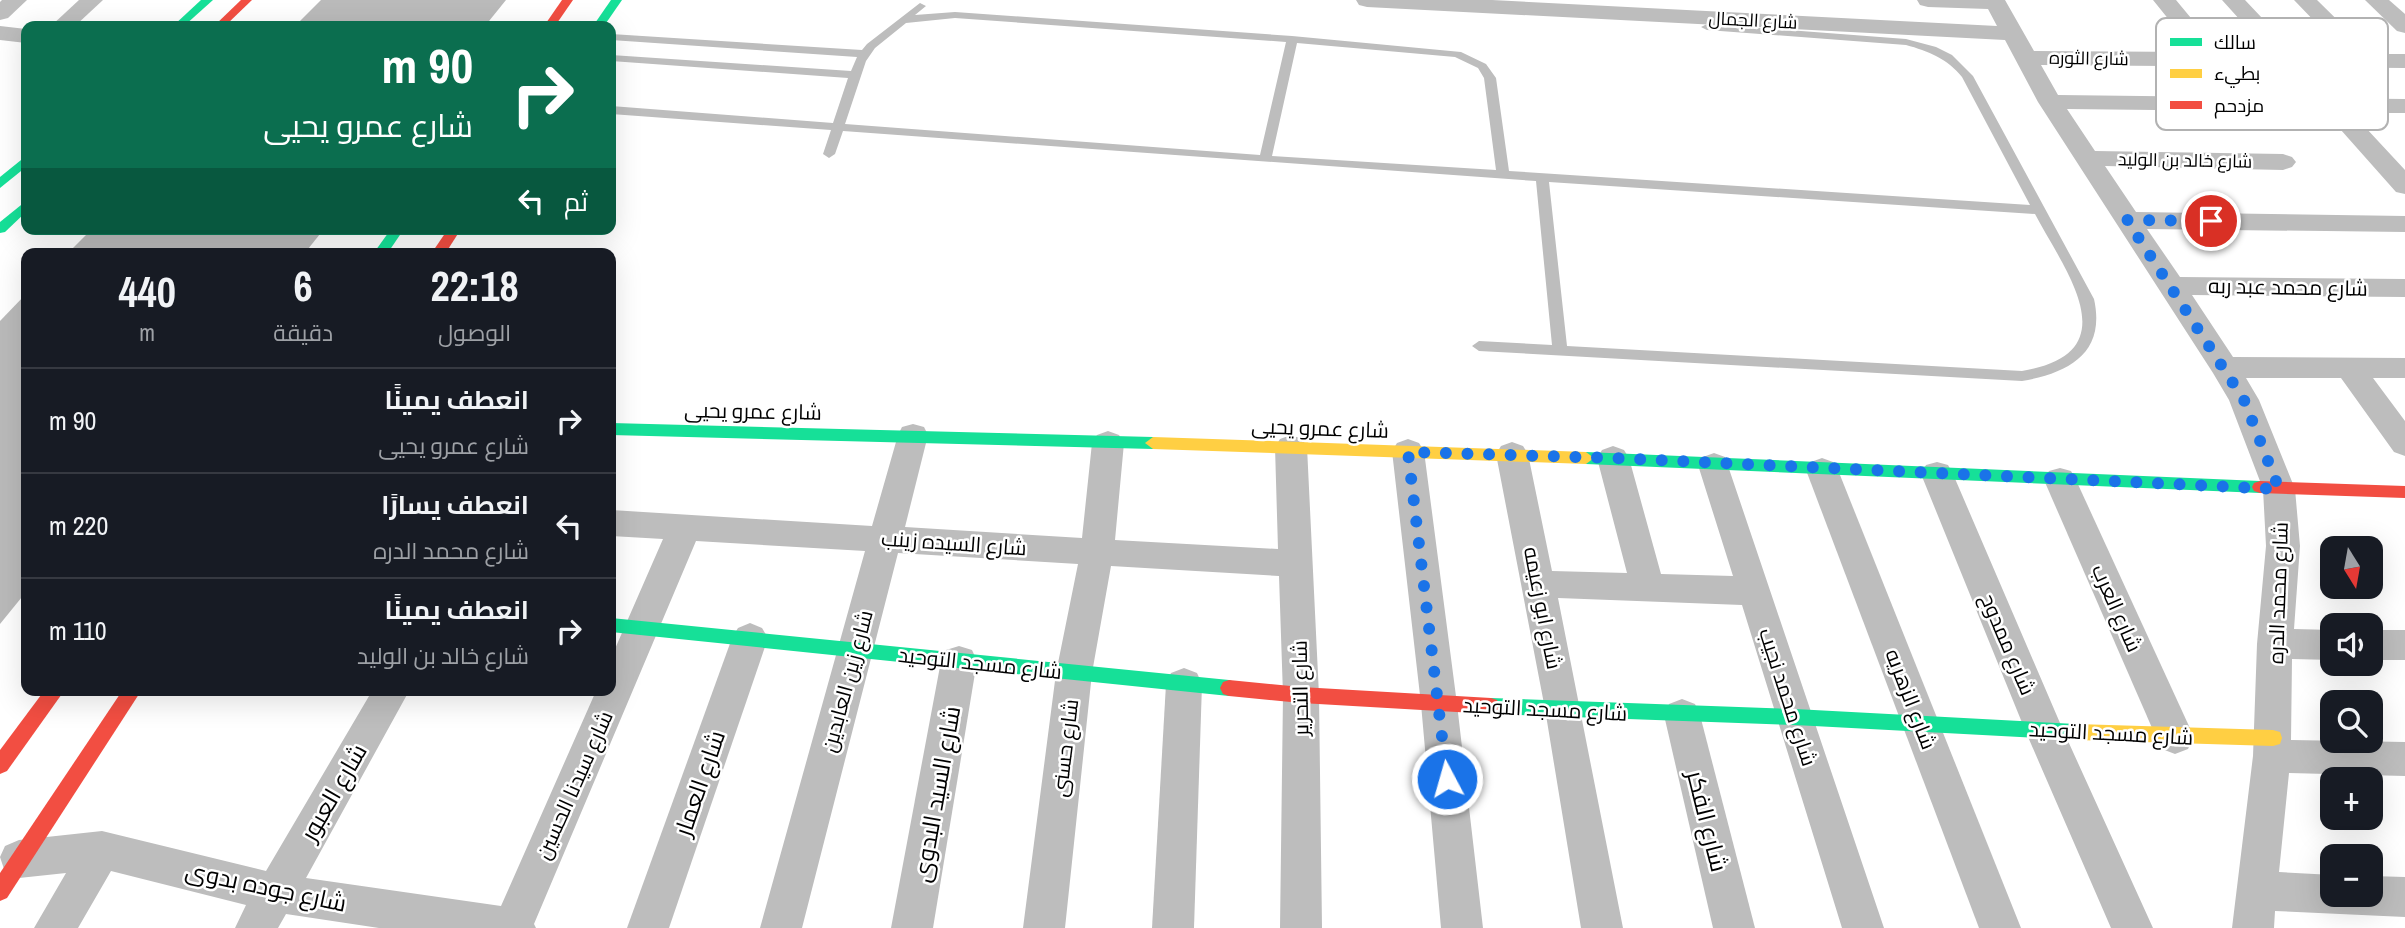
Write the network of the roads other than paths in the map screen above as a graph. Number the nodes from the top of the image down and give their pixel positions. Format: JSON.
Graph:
{"nodes":[{"id":1,"x":16,"y":0,"type":"edge"},
{"id":2,"x":92,"y":0,"type":"edge"},
{"id":3,"x":208,"y":0,"type":"edge"},
{"id":4,"x":247,"y":0,"type":"edge"},
{"id":5,"x":568,"y":0,"type":"edge"},
{"id":6,"x":617,"y":0,"type":"edge"},
{"id":7,"x":1367,"y":0,"type":"edge"},
{"id":8,"x":1928,"y":0,"type":"edge"},
{"id":9,"x":2164,"y":0,"type":"edge"},
{"id":10,"x":2233,"y":0,"type":"edge"},
{"id":11,"x":2305,"y":0,"type":"edge"},
{"id":12,"x":2376,"y":0,"type":"edge"},
{"id":13,"x":1404,"y":1,"type":"edge"},
{"id":14,"x":1995,"y":2,"type":"edge"},
{"id":15,"x":919,"y":6,"type":"dead end"},
{"id":16,"x":0,"y":13,"type":"edge"},
{"id":17,"x":2179,"y":18,"type":"edge"},
{"id":18,"x":2250,"y":18,"type":"edge"},
{"id":19,"x":2323,"y":18,"type":"edge"},
{"id":20,"x":903,"y":20,"type":"junction"},
{"id":21,"x":68,"y":21,"type":"edge"},
{"id":22,"x":184,"y":21,"type":"edge"},
{"id":23,"x":224,"y":21,"type":"edge"},
{"id":24,"x":553,"y":21,"type":"edge"},
{"id":25,"x":602,"y":21,"type":"edge"},
{"id":26,"x":2405,"y":26,"type":"edge"},
{"id":27,"x":1707,"y":27,"type":"dead end"},
{"id":28,"x":0,"y":33,"type":"edge"},
{"id":29,"x":21,"y":35,"type":"edge"},
{"id":30,"x":616,"y":37,"type":"edge"},
{"id":31,"x":1292,"y":39,"type":"junction"},
{"id":32,"x":2019,"y":46,"type":"junction"},
{"id":33,"x":864,"y":54,"type":"junction"},
{"id":34,"x":2156,"y":55,"type":"edge"},
{"id":35,"x":616,"y":58,"type":"edge"},
{"id":36,"x":855,"y":75,"type":"junction"},
{"id":37,"x":2050,"y":102,"type":"junction"},
{"id":38,"x":2156,"y":103,"type":"edge"},
{"id":39,"x":616,"y":110,"type":"edge"},
{"id":40,"x":838,"y":127,"type":"junction"},
{"id":41,"x":2355,"y":130,"type":"edge"},
{"id":42,"x":829,"y":154,"type":"dead end"},
{"id":43,"x":2086,"y":158,"type":"junction"},
{"id":44,"x":1265,"y":159,"type":"junction"},
{"id":45,"x":2283,"y":162,"type":"dead end"},
{"id":46,"x":21,"y":165,"type":"edge"},
{"id":47,"x":1503,"y":175,"type":"junction"},
{"id":48,"x":1542,"y":177,"type":"junction"},
{"id":49,"x":0,"y":184,"type":"edge"},
{"id":50,"x":2405,"y":186,"type":"edge"},
{"id":51,"x":21,"y":210,"type":"edge"},
{"id":52,"x":2041,"y":211,"type":"junction"},
{"id":53,"x":2127,"y":220,"type":"junction"},
{"id":54,"x":2405,"y":224,"type":"edge"},
{"id":55,"x":0,"y":229,"type":"edge"},
{"id":56,"x":2171,"y":286,"type":"junction"},
{"id":57,"x":2405,"y":288,"type":"edge"},
{"id":58,"x":1479,"y":346,"type":"dead end"},
{"id":59,"x":1560,"y":350,"type":"junction"},
{"id":60,"x":2225,"y":367,"type":"junction"},
{"id":61,"x":2349,"y":368,"type":"junction"},
{"id":62,"x":2405,"y":368,"type":"edge"},
{"id":63,"x":616,"y":429,"type":"edge"},
{"id":64,"x":914,"y":435,"type":"junction"},
{"id":65,"x":1108,"y":443,"type":"junction"},
{"id":66,"x":2405,"y":444,"type":"edge"},
{"id":67,"x":1291,"y":447,"type":"junction"},
{"id":68,"x":1408,"y":452,"type":"junction"},
{"id":69,"x":1512,"y":454,"type":"junction"},
{"id":70,"x":1613,"y":458,"type":"junction"},
{"id":71,"x":1714,"y":465,"type":"junction"},
{"id":72,"x":1822,"y":470,"type":"junction"},
{"id":73,"x":1937,"y":474,"type":"junction"},
{"id":74,"x":2060,"y":480,"type":"junction"},
{"id":75,"x":2279,"y":489,"type":"junction"},
{"id":76,"x":2405,"y":492,"type":"edge"},
{"id":77,"x":616,"y":523,"type":"edge"},
{"id":78,"x":685,"y":527,"type":"junction"},
{"id":79,"x":885,"y":538,"type":"junction"},
{"id":80,"x":1097,"y":552,"type":"junction"},
{"id":81,"x":1297,"y":564,"type":"junction"},
{"id":82,"x":1538,"y":583,"type":"junction"},
{"id":83,"x":1648,"y":587,"type":"junction"},
{"id":84,"x":1754,"y":591,"type":"junction"},
{"id":85,"x":626,"y":627,"type":"edge"},
{"id":86,"x":750,"y":638,"type":"junction"},
{"id":87,"x":2275,"y":644,"type":"junction"},
{"id":88,"x":2320,"y":645,"type":"edge"},
{"id":89,"x":2383,"y":645,"type":"edge"},
{"id":90,"x":2405,"y":645,"type":"edge"},
{"id":91,"x":855,"y":649,"type":"junction"},
{"id":92,"x":616,"y":654,"type":"edge"},
{"id":93,"x":959,"y":661,"type":"junction"},
{"id":94,"x":1074,"y":673,"type":"junction"},
{"id":95,"x":1184,"y":684,"type":"junction"},
{"id":96,"x":1301,"y":695,"type":"junction"},
{"id":97,"x":51,"y":696,"type":"edge"},
{"id":98,"x":129,"y":696,"type":"edge"},
{"id":99,"x":388,"y":696,"type":"edge"},
{"id":100,"x":600,"y":696,"type":"edge"},
{"id":101,"x":1439,"y":704,"type":"junction"},
{"id":102,"x":1563,"y":709,"type":"junction"},
{"id":103,"x":1682,"y":715,"type":"junction"},
{"id":104,"x":1795,"y":718,"type":"junction"},
{"id":105,"x":1921,"y":723,"type":"junction"},
{"id":106,"x":2044,"y":730,"type":"junction"},
{"id":107,"x":2175,"y":737,"type":"junction"},
{"id":108,"x":2272,"y":747,"type":"junction"},
{"id":109,"x":2405,"y":759,"type":"edge"},
{"id":110,"x":0,"y":765,"type":"edge"},
{"id":111,"x":102,"y":850,"type":"junction"},
{"id":112,"x":9,"y":875,"type":"edge"},
{"id":113,"x":276,"y":893,"type":"junction"},
{"id":114,"x":2405,"y":897,"type":"edge"},
{"id":115,"x":2255,"y":910,"type":"edge"},
{"id":116,"x":55,"y":928,"type":"edge"},
{"id":117,"x":256,"y":928,"type":"edge"},
{"id":118,"x":513,"y":928,"type":"edge"},
{"id":119,"x":648,"y":928,"type":"edge"},
{"id":120,"x":781,"y":928,"type":"edge"},
{"id":121,"x":912,"y":928,"type":"edge"},
{"id":122,"x":1044,"y":928,"type":"edge"},
{"id":123,"x":1173,"y":928,"type":"edge"},
{"id":124,"x":1301,"y":928,"type":"edge"},
{"id":125,"x":1462,"y":928,"type":"edge"},
{"id":126,"x":1602,"y":928,"type":"edge"},
{"id":127,"x":1734,"y":928,"type":"edge"},
{"id":128,"x":1863,"y":928,"type":"edge"},
{"id":129,"x":2000,"y":928,"type":"edge"},
{"id":130,"x":2132,"y":928,"type":"edge"}],
"edges":[{"from":1,"to":16,"type":"street"},
{"from":2,"to":21,"type":"street"},
{"from":3,"to":22,"type":"street"},
{"from":4,"to":23,"type":"street"},
{"from":5,"to":24,"type":"street"},
{"from":6,"to":25,"type":"street"},
{"from":7,"to":13,"type":"street","name":"شارع الجمال"},
{"from":8,"to":14,"type":"street"},
{"from":9,"to":17,"type":"street"},
{"from":10,"to":18,"type":"street"},
{"from":11,"to":19,"type":"street"},
{"from":12,"to":26,"type":"street"},
{"from":13,"to":32,"type":"street","name":"شارع الجمال"},
{"from":14,"to":32,"type":"street","name":"شارع محمد الدره"},
{"from":15,"to":20,"type":"lane"},
{"from":20,"to":31,"type":"lane"},
{"from":20,"to":33,"type":"lane"},
{"from":27,"to":52,"type":"lane"},
{"from":28,"to":29,"type":"street"},
{"from":30,"to":33,"type":"lane"},
{"from":31,"to":44,"type":"lane"},
{"from":31,"to":47,"type":"lane"},
{"from":32,"to":34,"type":"street","name":"شارع الثوره"},
{"from":32,"to":37,"type":"street","name":"شارع محمد الدره"},
{"from":33,"to":36,"type":"lane"},
{"from":35,"to":36,"type":"lane"},
{"from":36,"to":40,"type":"lane"},
{"from":37,"to":38,"type":"street"},
{"from":37,"to":43,"type":"street","name":"شارع محمد الدره"},
{"from":39,"to":40,"type":"lane"},
{"from":40,"to":42,"type":"lane"},
{"from":40,"to":44,"type":"lane"},
{"from":41,"to":50,"type":"street"},
{"from":43,"to":45,"type":"street","name":"شارع خالد بن الوليد"},
{"from":43,"to":53,"type":"street","name":"شارع محمد الدره"},
{"from":44,"to":47,"type":"lane"},
{"from":46,"to":49,"type":"street"},
{"from":47,"to":48,"type":"lane"},
{"from":48,"to":52,"type":"lane"},
{"from":48,"to":59,"type":"lane"},
{"from":51,"to":55,"type":"street"},
{"from":52,"to":59,"type":"lane"},
{"from":53,"to":54,"type":"street"},
{"from":53,"to":56,"type":"street","name":"شارع محمد الدره"},
{"from":56,"to":57,"type":"street","name":"شارع محمد عبد ربه"},
{"from":56,"to":60,"type":"street","name":"شارع محمد الدره"},
{"from":58,"to":59,"type":"lane"},
{"from":60,"to":61,"type":"street"},
{"from":60,"to":75,"type":"street","name":"شارع محمد الدره"},
{"from":61,"to":62,"type":"street"},
{"from":61,"to":66,"type":"street"},
{"from":63,"to":64,"type":"street","name":"شارع عمرو يحيى"},
{"from":64,"to":65,"type":"street","name":"شارع عمرو يحيى"},
{"from":64,"to":79,"type":"street","name":"شارع زين العابدين"},
{"from":65,"to":67,"type":"street","name":"شارع عمرو يحيى"},
{"from":65,"to":80,"type":"street","name":"شارع حسنى"},
{"from":67,"to":68,"type":"street","name":"شارع عمرو يحيى"},
{"from":67,"to":81,"type":"street","name":"شارع التحرير"},
{"from":68,"to":69,"type":"street","name":"شارع عمرو يحيى"},
{"from":68,"to":101,"type":"street"},
{"from":69,"to":70,"type":"street","name":"شارع عمرو يحيى"},
{"from":69,"to":82,"type":"street","name":"شارع ابو زعيمه"},
{"from":70,"to":71,"type":"street","name":"شارع عمرو يحيى"},
{"from":70,"to":83,"type":"street"},
{"from":71,"to":72,"type":"street","name":"شارع عمرو يحيى"},
{"from":71,"to":84,"type":"street","name":"شارع محمد نجيب"},
{"from":72,"to":73,"type":"street","name":"شارع عمرو يحيى"},
{"from":72,"to":105,"type":"street","name":"شارع الزهريه"},
{"from":73,"to":74,"type":"street","name":"شارع عمرو يحيى"},
{"from":73,"to":106,"type":"street","name":"شارع ممدوح"},
{"from":74,"to":75,"type":"street","name":"شارع عمرو يحيى"},
{"from":74,"to":107,"type":"street","name":"شارع العرب"},
{"from":75,"to":76,"type":"street","name":"شارع عمرو يحيى"},
{"from":75,"to":87,"type":"street","name":"شارع محمد الدره"},
{"from":77,"to":78,"type":"street","name":"شارع السيده زينب"},
{"from":78,"to":79,"type":"street","name":"شارع السيده زينب"},
{"from":78,"to":85,"type":"street","name":"شارع سيدنا الحسين"},
{"from":79,"to":80,"type":"street","name":"شارع السيده زينب"},
{"from":79,"to":91,"type":"street","name":"شارع زين العابدين"},
{"from":80,"to":81,"type":"street","name":"شارع السيده زينب"},
{"from":80,"to":94,"type":"street","name":"شارع حسنى"},
{"from":81,"to":96,"type":"street","name":"شارع التحرير"},
{"from":82,"to":83,"type":"street"},
{"from":82,"to":102,"type":"street","name":"شارع ابو زعيمه"},
{"from":83,"to":84,"type":"street"},
{"from":84,"to":104,"type":"street","name":"شارع محمد نجيب"},
{"from":85,"to":86,"type":"street","name":"شارع مسجد التوحيد"},
{"from":85,"to":92,"type":"street","name":"شارع سيدنا الحسين"},
{"from":86,"to":91,"type":"street","name":"شارع مسجد التوحيد"},
{"from":86,"to":119,"type":"street","name":"شارع العمار"},
{"from":87,"to":88,"type":"street"},
{"from":87,"to":108,"type":"street","name":"شارع محمد الدره"},
{"from":89,"to":90,"type":"street"},
{"from":91,"to":93,"type":"street","name":"شارع مسجد التوحيد"},
{"from":91,"to":120,"type":"street","name":"شارع زين العابدين"},
{"from":93,"to":94,"type":"street","name":"شارع مسجد التوحيد"},
{"from":93,"to":121,"type":"street","name":"شارع السيد البدوى"},
{"from":94,"to":95,"type":"street","name":"شارع مسجد التوحيد"},
{"from":94,"to":122,"type":"street","name":"شارع حسنى"},
{"from":95,"to":96,"type":"street","name":"شارع مسجد التوحيد"},
{"from":95,"to":123,"type":"street"},
{"from":96,"to":101,"type":"street","name":"شارع مسجد التوحيد"},
{"from":96,"to":124,"type":"street","name":"شارع التحرير"},
{"from":97,"to":110,"type":"street"},
{"from":98,"to":112,"type":"street"},
{"from":99,"to":113,"type":"street","name":"شارع العبور"},
{"from":100,"to":118,"type":"street","name":"شارع سيدنا الحسين"},
{"from":101,"to":102,"type":"street","name":"شارع مسجد التوحيد"},
{"from":101,"to":125,"type":"street"},
{"from":102,"to":103,"type":"street","name":"شارع مسجد التوحيد"},
{"from":102,"to":126,"type":"street","name":"شارع ابو زعيمه"},
{"from":103,"to":104,"type":"street","name":"شارع مسجد التوحيد"},
{"from":103,"to":127,"type":"street","name":"شارع الفكر"},
{"from":104,"to":105,"type":"street","name":"شارع مسجد التوحيد"},
{"from":104,"to":128,"type":"street","name":"شارع محمد نجيب"},
{"from":105,"to":106,"type":"street","name":"شارع مسجد التوحيد"},
{"from":105,"to":129,"type":"street","name":"شارع الزهريه"},
{"from":106,"to":107,"type":"street","name":"شارع مسجد التوحيد"},
{"from":106,"to":130,"type":"street","name":"شارع ممدوح"},
{"from":107,"to":108,"type":"street","name":"شارع مسجد التوحيد"},
{"from":108,"to":109,"type":"street","name":"شارع مسجد التوحيد"},
{"from":108,"to":115,"type":"street","name":"شارع محمد الدره"},
{"from":111,"to":112,"type":"street","name":"شارع جوده بدوى"},
{"from":111,"to":113,"type":"street","name":"شارع جوده بدوى"},
{"from":111,"to":116,"type":"street"},
{"from":113,"to":117,"type":"street","name":"شارع العبور"},
{"from":113,"to":118,"type":"street","name":"شارع جوده بدوى"},
{"from":114,"to":115,"type":"street"}]}
